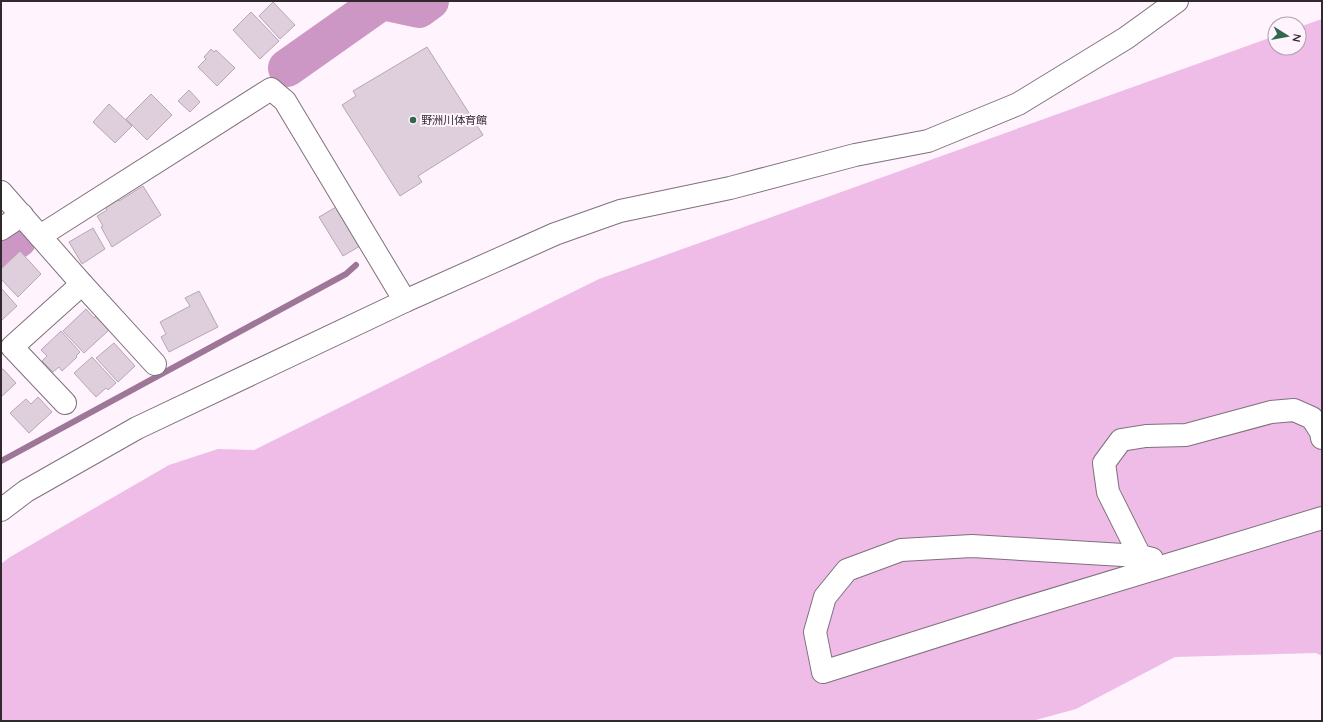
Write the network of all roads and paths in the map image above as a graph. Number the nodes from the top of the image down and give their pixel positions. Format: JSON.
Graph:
{"nodes":[{"id":1,"x":1177,"y":1,"type":"edge"},
{"id":2,"x":1,"y":192,"type":"edge"},
{"id":3,"x":22,"y":215,"type":"junction"},
{"id":4,"x":1,"y":229,"type":"edge"},
{"id":5,"x":40,"y":236,"type":"junction"},
{"id":6,"x":82,"y":284,"type":"junction"},
{"id":7,"x":405,"y":301,"type":"junction"},
{"id":8,"x":155,"y":364,"type":"dead end"},
{"id":9,"x":65,"y":404,"type":"dead end"},
{"id":10,"x":1322,"y":438,"type":"edge"},
{"id":11,"x":1,"y":510,"type":"edge"},
{"id":12,"x":1322,"y":518,"type":"edge"},
{"id":13,"x":1140,"y":556,"type":"junction"},
{"id":14,"x":1171,"y":564,"type":"junction"}],
"edges":[{"from":1,"to":7,"type":"street"},
{"from":2,"to":3,"type":"street"},
{"from":3,"to":4,"type":"street"},
{"from":3,"to":5,"type":"street"},
{"from":5,"to":6,"type":"street"},
{"from":5,"to":7,"type":"street"},
{"from":6,"to":8,"type":"street"},
{"from":6,"to":9,"type":"street"},
{"from":7,"to":11,"type":"street"},
{"from":10,"to":13,"type":"street"},
{"from":12,"to":14,"type":"street"},
{"from":13,"to":14,"type":"street"},
{"from":13,"to":14,"type":"street"}]}
